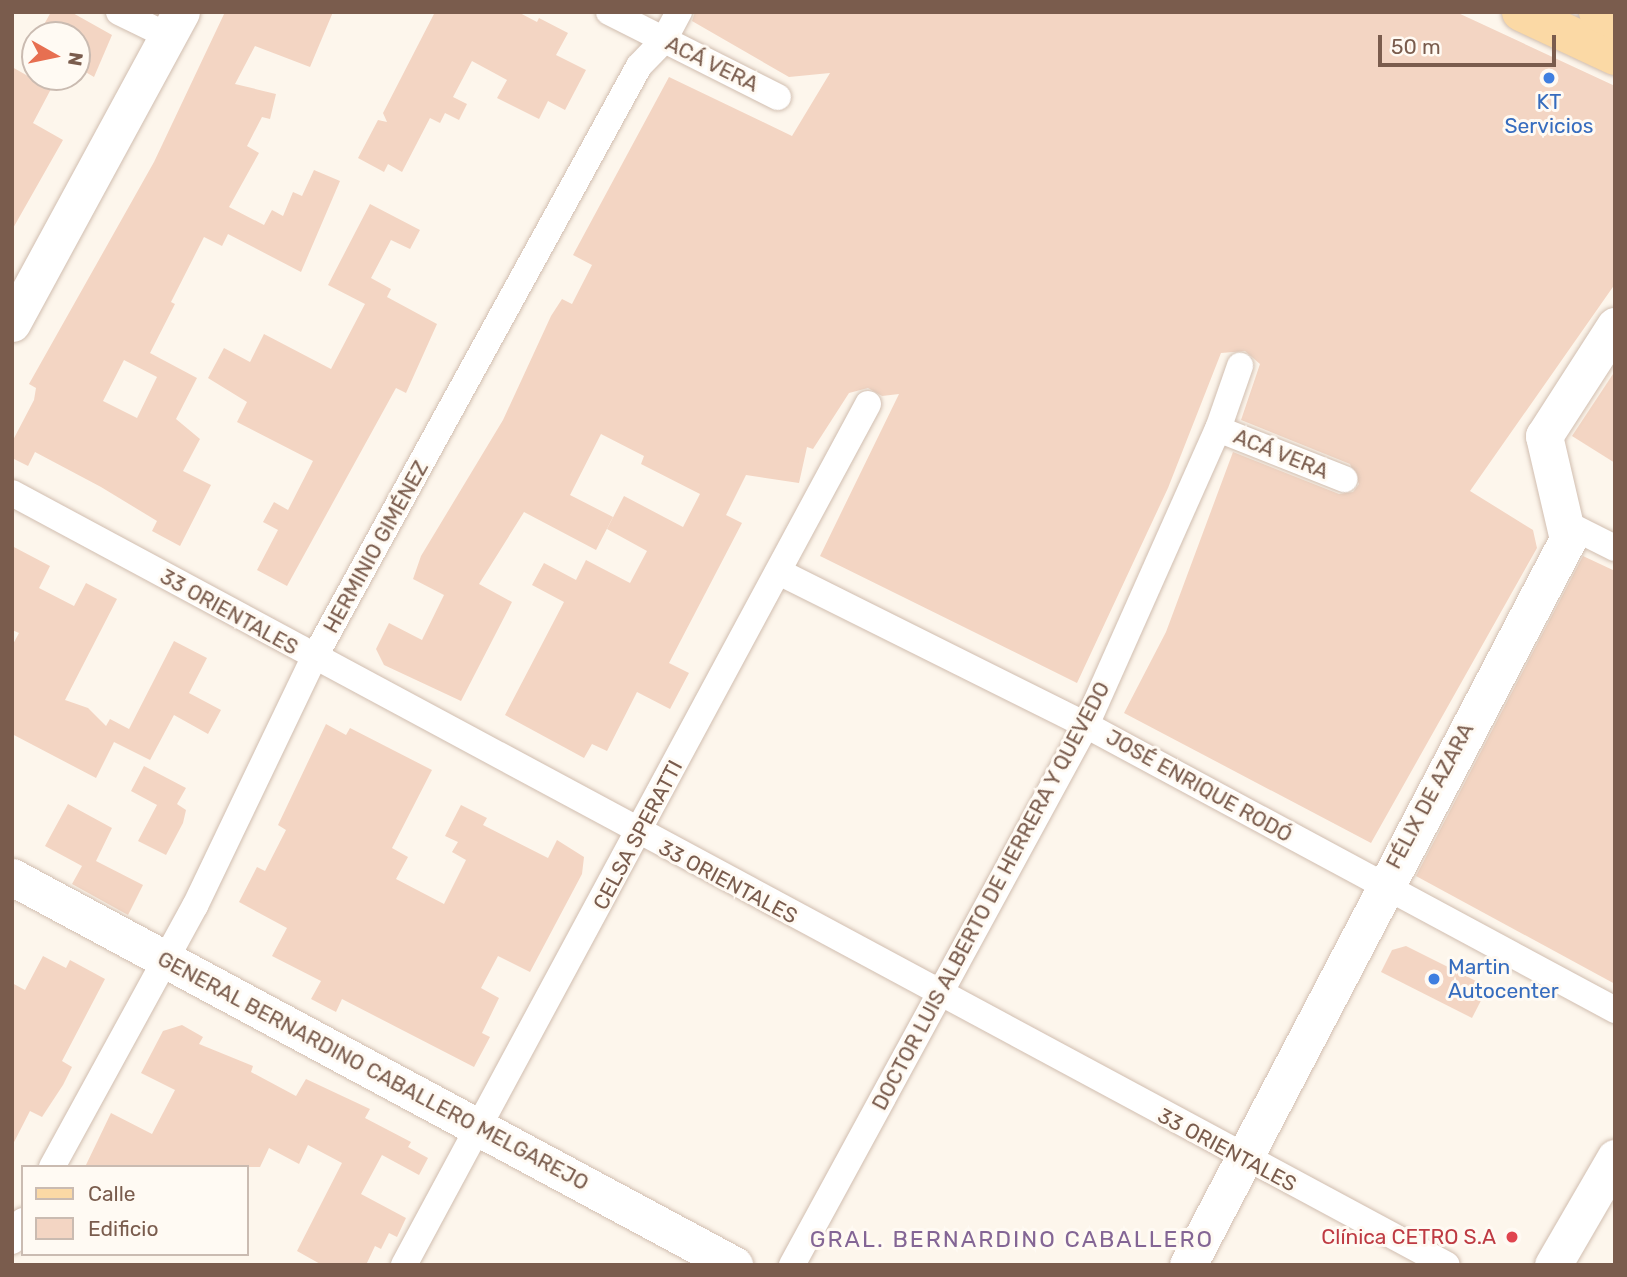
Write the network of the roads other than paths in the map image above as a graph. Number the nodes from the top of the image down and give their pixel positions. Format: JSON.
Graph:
{"nodes":[{"id":1,"x":119,"y":12,"type":"edge"},
{"id":2,"x":609,"y":12,"type":"edge"},
{"id":3,"x":679,"y":12,"type":"edge"},
{"id":4,"x":1521,"y":12,"type":"edge"},
{"id":5,"x":1598,"y":12,"type":"edge"},
{"id":6,"x":1615,"y":20,"type":"edge"},
{"id":7,"x":175,"y":24,"type":"edge"},
{"id":8,"x":664,"y":40,"type":"junction"},
{"id":9,"x":1615,"y":56,"type":"edge"},
{"id":10,"x":778,"y":97,"type":"dead end"},
{"id":11,"x":12,"y":323,"type":"edge"},
{"id":12,"x":1615,"y":326,"type":"edge"},
{"id":13,"x":1240,"y":366,"type":"dead end"},
{"id":14,"x":868,"y":404,"type":"dead end"},
{"id":15,"x":1218,"y":429,"type":"junction"},
{"id":16,"x":1344,"y":479,"type":"dead end"},
{"id":17,"x":12,"y":493,"type":"edge"},
{"id":18,"x":1563,"y":522,"type":"junction"},
{"id":19,"x":1615,"y":548,"type":"edge"},
{"id":20,"x":779,"y":572,"type":"junction"},
{"id":21,"x":314,"y":658,"type":"junction"},
{"id":22,"x":1086,"y":725,"type":"junction"},
{"id":23,"x":638,"y":834,"type":"junction"},
{"id":24,"x":12,"y":877,"type":"edge"},
{"id":25,"x":1382,"y":886,"type":"junction"},
{"id":26,"x":166,"y":960,"type":"junction"},
{"id":27,"x":939,"y":996,"type":"junction"},
{"id":28,"x":1615,"y":1010,"type":"edge"},
{"id":29,"x":478,"y":1128,"type":"junction"},
{"id":30,"x":1615,"y":1158,"type":"edge"},
{"id":31,"x":1246,"y":1160,"type":"junction"},
{"id":32,"x":53,"y":1165,"type":"edge"},
{"id":33,"x":21,"y":1225,"type":"edge"},
{"id":34,"x":12,"y":1241,"type":"edge"},
{"id":35,"x":404,"y":1265,"type":"edge"},
{"id":36,"x":734,"y":1265,"type":"edge"},
{"id":37,"x":792,"y":1265,"type":"edge"},
{"id":38,"x":1188,"y":1265,"type":"edge"},
{"id":39,"x":1447,"y":1265,"type":"edge"},
{"id":40,"x":1553,"y":1265,"type":"edge"}],
"edges":[{"from":1,"to":7,"type":"street"},
{"from":2,"to":8,"type":"street","name":"ACÁ VERA"},
{"from":3,"to":8,"type":"street","name":"HERMINIO GIMÉNEZ"},
{"from":4,"to":9,"type":"main road"},
{"from":5,"to":6,"type":"main road"},
{"from":7,"to":11,"type":"street"},
{"from":8,"to":10,"type":"street","name":"ACÁ VERA"},
{"from":8,"to":21,"type":"street","name":"HERMINIO GIMÉNEZ"},
{"from":12,"to":18,"type":"street","name":"FÉLIX DE AZARA"},
{"from":13,"to":15,"type":"street","name":"DOCTOR LUIS ALBERTO DE HERRERA Y QUEVEDO"},
{"from":14,"to":20,"type":"street","name":"CELSA SPERATTI"},
{"from":15,"to":16,"type":"street","name":"ACÁ VERA"},
{"from":15,"to":22,"type":"street","name":"DOCTOR LUIS ALBERTO DE HERRERA Y QUEVEDO"},
{"from":17,"to":21,"type":"street","name":"33 ORIENTALES"},
{"from":18,"to":19,"type":"street"},
{"from":18,"to":25,"type":"street","name":"FÉLIX DE AZARA"},
{"from":20,"to":22,"type":"street","name":"JOSÉ ENRIQUE RODÓ"},
{"from":20,"to":23,"type":"street","name":"CELSA SPERATTI"},
{"from":21,"to":23,"type":"street","name":"33 ORIENTALES"},
{"from":21,"to":26,"type":"street","name":"HERMINIO GIMÉNEZ"},
{"from":22,"to":25,"type":"street","name":"JOSÉ ENRIQUE RODÓ"},
{"from":22,"to":27,"type":"street","name":"DOCTOR LUIS ALBERTO DE HERRERA Y QUEVEDO"},
{"from":23,"to":27,"type":"street","name":"33 ORIENTALES"},
{"from":23,"to":29,"type":"street","name":"CELSA SPERATTI"},
{"from":24,"to":26,"type":"street","name":"GENERAL BERNARDINO CABALLERO MELGAREJO"},
{"from":25,"to":28,"type":"street","name":"JOSÉ ENRIQUE RODÓ"},
{"from":25,"to":31,"type":"street","name":"FÉLIX DE AZARA"},
{"from":26,"to":29,"type":"street","name":"GENERAL BERNARDINO CABALLERO MELGAREJO"},
{"from":26,"to":32,"type":"street","name":"HERMINIO GIMÉNEZ"},
{"from":27,"to":31,"type":"street","name":"33 ORIENTALES"},
{"from":27,"to":37,"type":"street","name":"DOCTOR LUIS ALBERTO DE HERRERA Y QUEVEDO"},
{"from":29,"to":35,"type":"street","name":"CELSA SPERATTI"},
{"from":29,"to":36,"type":"street","name":"GENERAL BERNARDINO CABALLERO MELGAREJO"},
{"from":30,"to":40,"type":"street"},
{"from":31,"to":38,"type":"street","name":"FÉLIX DE AZARA"},
{"from":31,"to":39,"type":"street","name":"33 ORIENTALES"},
{"from":33,"to":34,"type":"street"}]}
